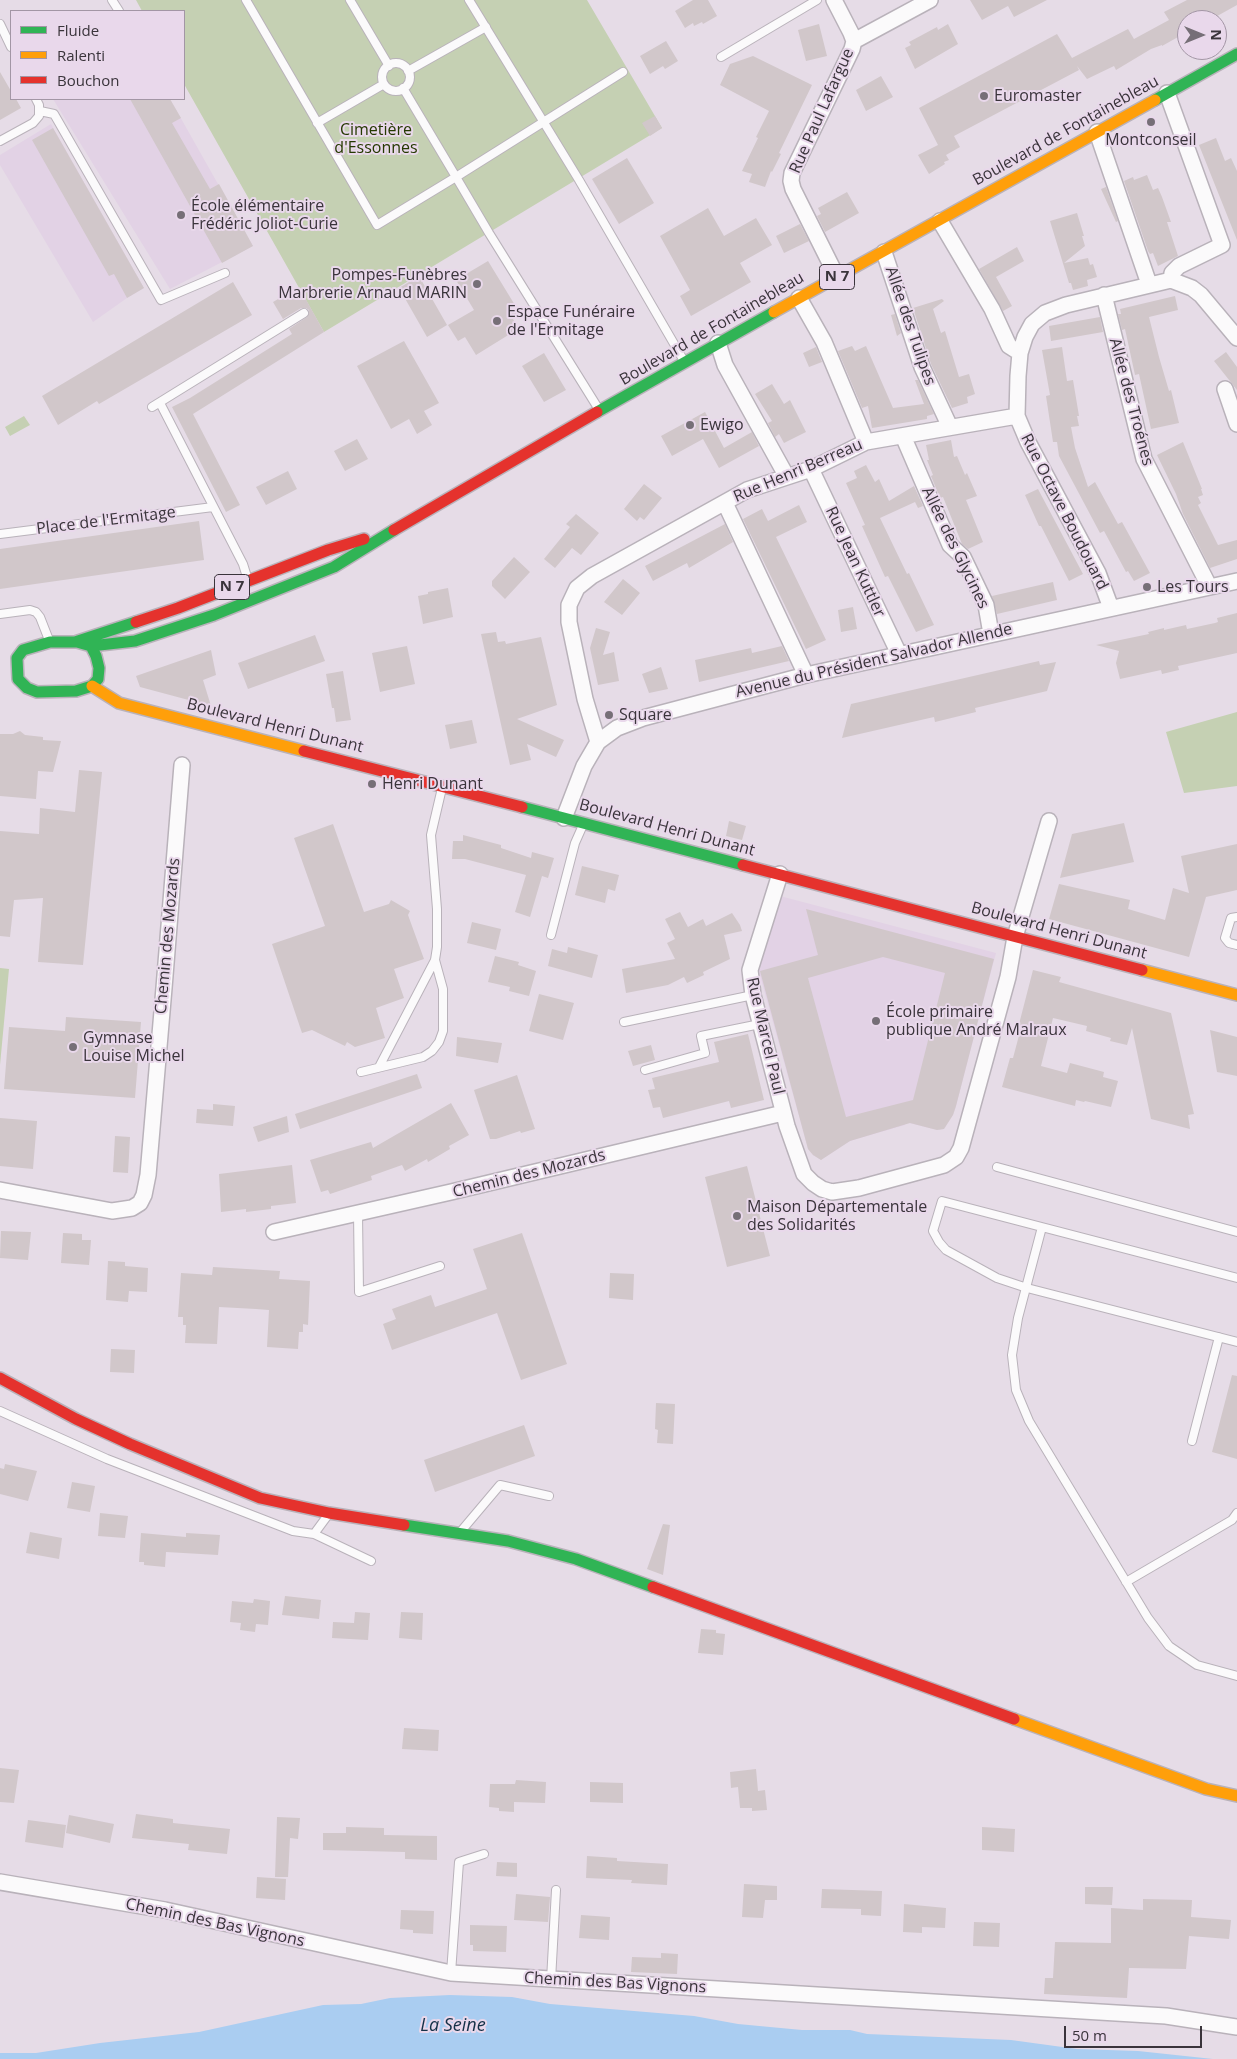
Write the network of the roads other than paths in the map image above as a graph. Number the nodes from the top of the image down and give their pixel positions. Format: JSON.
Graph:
{"nodes":[{"id":1,"x":246,"y":0,"type":"edge"},
{"id":2,"x":350,"y":0,"type":"edge"},
{"id":3,"x":469,"y":0,"type":"edge"},
{"id":4,"x":817,"y":0,"type":"edge"},
{"id":5,"x":834,"y":0,"type":"edge"},
{"id":6,"x":930,"y":0,"type":"edge"},
{"id":7,"x":0,"y":24,"type":"edge"},
{"id":8,"x":486,"y":27,"type":"junction"},
{"id":9,"x":854,"y":40,"type":"junction"},
{"id":10,"x":10,"y":45,"type":"edge"},
{"id":11,"x":1237,"y":54,"type":"edge"},
{"id":12,"x":721,"y":57,"type":"dead end"},
{"id":13,"x":389,"y":66,"type":"junction"},
{"id":14,"x":408,"y":71,"type":"junction"},
{"id":15,"x":622,"y":72,"type":"dead end"},
{"id":16,"x":384,"y":84,"type":"junction"},
{"id":17,"x":403,"y":88,"type":"junction"},
{"id":18,"x":1167,"y":93,"type":"junction"},
{"id":19,"x":36,"y":100,"type":"edge"},
{"id":20,"x":40,"y":111,"type":"junction"},
{"id":21,"x":544,"y":122,"type":"junction"},
{"id":22,"x":317,"y":123,"type":"junction"},
{"id":23,"x":1097,"y":132,"type":"junction"},
{"id":24,"x":0,"y":141,"type":"edge"},
{"id":25,"x":456,"y":177,"type":"junction"},
{"id":26,"x":940,"y":221,"type":"junction"},
{"id":27,"x":884,"y":252,"type":"junction"},
{"id":28,"x":225,"y":273,"type":"dead end"},
{"id":29,"x":837,"y":277,"type":"junction"},
{"id":30,"x":1171,"y":280,"type":"junction"},
{"id":31,"x":1149,"y":284,"type":"junction"},
{"id":32,"x":1104,"y":295,"type":"junction"},
{"id":33,"x":799,"y":298,"type":"junction"},
{"id":34,"x":304,"y":313,"type":"dead end"},
{"id":35,"x":1237,"y":338,"type":"edge"},
{"id":36,"x":718,"y":344,"type":"junction"},
{"id":37,"x":1020,"y":353,"type":"junction"},
{"id":38,"x":685,"y":362,"type":"junction"},
{"id":39,"x":1225,"y":389,"type":"dead end"},
{"id":40,"x":160,"y":403,"type":"junction"},
{"id":41,"x":152,"y":407,"type":"dead end"},
{"id":42,"x":600,"y":412,"type":"junction"},
{"id":43,"x":1017,"y":416,"type":"junction"},
{"id":44,"x":1236,"y":418,"type":"edge"},
{"id":45,"x":950,"y":427,"type":"junction"},
{"id":46,"x":903,"y":436,"type":"junction"},
{"id":47,"x":866,"y":442,"type":"junction"},
{"id":48,"x":811,"y":469,"type":"junction"},
{"id":49,"x":787,"y":477,"type":"junction"},
{"id":50,"x":198,"y":478,"type":"junction"},
{"id":51,"x":189,"y":479,"type":"dead end"},
{"id":52,"x":725,"y":503,"type":"junction"},
{"id":53,"x":213,"y":507,"type":"junction"},
{"id":54,"x":390,"y":533,"type":"junction"},
{"id":55,"x":0,"y":534,"type":"edge"},
{"id":56,"x":248,"y":581,"type":"junction"},
{"id":57,"x":1237,"y":581,"type":"edge"},
{"id":58,"x":1209,"y":586,"type":"junction"},
{"id":59,"x":234,"y":595,"type":"dead end"},
{"id":60,"x":228,"y":602,"type":"dead end"},
{"id":61,"x":1111,"y":608,"type":"junction"},
{"id":62,"x":0,"y":614,"type":"edge"},
{"id":63,"x":214,"y":615,"type":"junction"},
{"id":64,"x":991,"y":634,"type":"junction"},
{"id":65,"x":50,"y":642,"type":"junction"},
{"id":66,"x":75,"y":642,"type":"junction"},
{"id":67,"x":90,"y":646,"type":"junction"},
{"id":68,"x":23,"y":650,"type":"junction"},
{"id":69,"x":6,"y":654,"type":"dead end"},
{"id":70,"x":899,"y":654,"type":"junction"},
{"id":71,"x":806,"y":675,"type":"junction"},
{"id":72,"x":92,"y":686,"type":"junction"},
{"id":73,"x":598,"y":742,"type":"junction"},
{"id":74,"x":182,"y":764,"type":"dead end"},
{"id":75,"x":442,"y":786,"type":"junction"},
{"id":76,"x":564,"y":818,"type":"junction"},
{"id":77,"x":1049,"y":821,"type":"dead end"},
{"id":78,"x":584,"y":823,"type":"junction"},
{"id":79,"x":780,"y":874,"type":"junction"},
{"id":80,"x":1237,"y":917,"type":"edge"},
{"id":81,"x":551,"y":935,"type":"dead end"},
{"id":82,"x":1015,"y":936,"type":"junction"},
{"id":83,"x":1237,"y":945,"type":"edge"},
{"id":84,"x":435,"y":960,"type":"junction"},
{"id":85,"x":753,"y":995,"type":"junction"},
{"id":86,"x":1237,"y":995,"type":"edge"},
{"id":87,"x":624,"y":1022,"type":"dead end"},
{"id":88,"x":760,"y":1024,"type":"junction"},
{"id":89,"x":379,"y":1067,"type":"junction"},
{"id":90,"x":646,"y":1070,"type":"dead end"},
{"id":91,"x":360,"y":1072,"type":"dead end"},
{"id":92,"x":783,"y":1112,"type":"junction"},
{"id":93,"x":998,"y":1167,"type":"dead end"},
{"id":94,"x":0,"y":1190,"type":"edge"},
{"id":95,"x":358,"y":1213,"type":"junction"},
{"id":96,"x":1042,"y":1227,"type":"junction"},
{"id":97,"x":274,"y":1232,"type":"dead end"},
{"id":98,"x":1237,"y":1232,"type":"edge"},
{"id":99,"x":440,"y":1266,"type":"dead end"},
{"id":100,"x":1237,"y":1278,"type":"edge"},
{"id":101,"x":1028,"y":1288,"type":"junction"},
{"id":102,"x":1219,"y":1337,"type":"junction"},
{"id":103,"x":1237,"y":1342,"type":"edge"},
{"id":104,"x":0,"y":1378,"type":"edge"},
{"id":105,"x":0,"y":1411,"type":"edge"},
{"id":106,"x":1192,"y":1441,"type":"dead end"},
{"id":107,"x":549,"y":1496,"type":"dead end"},
{"id":108,"x":329,"y":1513,"type":"junction"},
{"id":109,"x":1237,"y":1513,"type":"edge"},
{"id":110,"x":314,"y":1534,"type":"junction"},
{"id":111,"x":459,"y":1534,"type":"junction"},
{"id":112,"x":371,"y":1561,"type":"dead end"},
{"id":113,"x":1126,"y":1582,"type":"junction"},
{"id":114,"x":1237,"y":1676,"type":"edge"},
{"id":115,"x":1237,"y":1796,"type":"edge"},
{"id":116,"x":484,"y":1854,"type":"dead end"},
{"id":117,"x":0,"y":1882,"type":"edge"},
{"id":118,"x":556,"y":1890,"type":"dead end"},
{"id":119,"x":450,"y":1973,"type":"junction"},
{"id":120,"x":551,"y":1980,"type":"junction"},
{"id":121,"x":1237,"y":2027,"type":"edge"}],
"edges":[{"from":1,"to":22,"type":"lane"},
{"from":2,"to":13,"type":"lane"},
{"from":3,"to":8,"type":"lane"},
{"from":4,"to":12,"type":"lane"},
{"from":5,"to":9,"type":"street","name":"Rue Paul Lafargue"},
{"from":6,"to":9,"type":"street"},
{"from":7,"to":10,"type":"lane"},
{"from":8,"to":14,"type":"lane"},
{"from":8,"to":21,"type":"lane"},
{"from":9,"to":29,"type":"street","name":"Rue Paul Lafargue"},
{"from":11,"to":18,"type":"main road","name":"Boulevard de Fontainebleau","number":"N 7"},
{"from":13,"to":14,"type":"lane"},
{"from":13,"to":16,"type":"lane"},
{"from":14,"to":17,"type":"lane"},
{"from":15,"to":21,"type":"lane"},
{"from":16,"to":17,"type":"lane"},
{"from":16,"to":22,"type":"lane"},
{"from":17,"to":25,"type":"lane"},
{"from":18,"to":23,"type":"main road","name":"Boulevard de Fontainebleau","number":"N 7"},
{"from":18,"to":30,"type":"street"},
{"from":19,"to":20,"type":"lane"},
{"from":20,"to":24,"type":"lane"},
{"from":20,"to":28,"type":"lane"},
{"from":21,"to":25,"type":"lane"},
{"from":21,"to":38,"type":"lane"},
{"from":22,"to":25,"type":"lane"},
{"from":23,"to":26,"type":"main road","name":"Boulevard de Fontainebleau","number":"N 7"},
{"from":23,"to":31,"type":"street"},
{"from":25,"to":42,"type":"lane"},
{"from":26,"to":27,"type":"main road","name":"Boulevard de Fontainebleau","number":"N 7"},
{"from":26,"to":37,"type":"street"},
{"from":27,"to":29,"type":"main road","name":"Boulevard de Fontainebleau","number":"N 7"},
{"from":27,"to":45,"type":"street","name":"Allée des Tulipes"},
{"from":29,"to":33,"type":"main road","name":"Boulevard de Fontainebleau","number":"N 7"},
{"from":30,"to":31,"type":"street"},
{"from":30,"to":35,"type":"street"},
{"from":31,"to":32,"type":"street"},
{"from":32,"to":37,"type":"street"},
{"from":32,"to":58,"type":"street","name":"Allée des Troénes"},
{"from":33,"to":36,"type":"main road","name":"Boulevard de Fontainebleau","number":"N 7"},
{"from":33,"to":47,"type":"street"},
{"from":34,"to":40,"type":"lane"},
{"from":36,"to":38,"type":"main road","name":"Boulevard de Fontainebleau","number":"N 7"},
{"from":36,"to":49,"type":"street"},
{"from":37,"to":43,"type":"street"},
{"from":38,"to":42,"type":"main road","name":"Boulevard de Fontainebleau","number":"N 7"},
{"from":39,"to":44,"type":"street"},
{"from":40,"to":41,"type":"lane"},
{"from":40,"to":50,"type":"lane"},
{"from":42,"to":54,"type":"main road","name":"Boulevard de Fontainebleau","number":"N 7"},
{"from":43,"to":45,"type":"street","name":"Rue Henri Berreau"},
{"from":43,"to":61,"type":"street","name":"Rue Octave Boudouard"},
{"from":45,"to":46,"type":"street","name":"Rue Henri Berreau"},
{"from":46,"to":47,"type":"street","name":"Rue Henri Berreau"},
{"from":46,"to":64,"type":"street","name":"Allée des Glycines"},
{"from":47,"to":48,"type":"street","name":"Rue Henri Berreau"},
{"from":48,"to":49,"type":"street","name":"Rue Henri Berreau"},
{"from":48,"to":70,"type":"street","name":"Rue Jean Kuttler"},
{"from":49,"to":52,"type":"street","name":"Rue Henri Berreau"},
{"from":50,"to":51,"type":"lane"},
{"from":50,"to":53,"type":"lane"},
{"from":52,"to":71,"type":"street"},
{"from":52,"to":73,"type":"street","name":"Rue Henri Berreau"},
{"from":53,"to":55,"type":"lane","name":"Place de l'Ermitage"},
{"from":53,"to":56,"type":"lane"},
{"from":54,"to":56,"type":"main road","name":"Boulevard de Fontainebleau","number":"N 7"},
{"from":54,"to":63,"type":"main road","name":"Boulevard de Fontainebleau","number":"N 7"},
{"from":56,"to":59,"type":"lane"},
{"from":56,"to":66,"type":"main road","name":"Boulevard de Fontainebleau","number":"N 7"},
{"from":57,"to":58,"type":"street","name":"Avenue du Président Salvador Allende"},
{"from":58,"to":61,"type":"street","name":"Avenue du Président Salvador Allende"},
{"from":60,"to":63,"type":"lane"},
{"from":61,"to":64,"type":"street","name":"Avenue du Président Salvador Allende"},
{"from":62,"to":65,"type":"lane"},
{"from":63,"to":67,"type":"main road","name":"Boulevard de Fontainebleau","number":"N 7"},
{"from":64,"to":70,"type":"street","name":"Avenue du Président Salvador Allende"},
{"from":65,"to":66,"type":"main road","number":"N 7"},
{"from":65,"to":68,"type":"main road","number":"N 7"},
{"from":66,"to":67,"type":"main road","number":"N 7"},
{"from":67,"to":72,"type":"main road"},
{"from":68,"to":69,"type":"main road","number":"N 7"},
{"from":68,"to":72,"type":"main road"},
{"from":70,"to":71,"type":"street","name":"Avenue du Président Salvador Allende"},
{"from":71,"to":73,"type":"street","name":"Avenue du Président Salvador Allende"},
{"from":72,"to":75,"type":"main road","name":"Boulevard Henri Dunant"},
{"from":73,"to":76,"type":"street","name":"Avenue du Président Salvador Allende"},
{"from":74,"to":94,"type":"street","name":"Chemin des Mozards"},
{"from":75,"to":76,"type":"main road","name":"Boulevard Henri Dunant"},
{"from":75,"to":84,"type":"lane"},
{"from":76,"to":78,"type":"main road","name":"Boulevard Henri Dunant"},
{"from":77,"to":82,"type":"street","name":"Rue Marcel Paul"},
{"from":78,"to":79,"type":"main road","name":"Boulevard Henri Dunant"},
{"from":78,"to":81,"type":"lane"},
{"from":79,"to":82,"type":"main road","name":"Boulevard Henri Dunant"},
{"from":79,"to":85,"type":"street","name":"Rue Marcel Paul"},
{"from":80,"to":83,"type":"lane"},
{"from":82,"to":86,"type":"main road","name":"Boulevard Henri Dunant"},
{"from":82,"to":92,"type":"street","name":"Rue Marcel Paul"},
{"from":84,"to":89,"type":"lane"},
{"from":84,"to":89,"type":"lane"},
{"from":85,"to":87,"type":"lane"},
{"from":85,"to":88,"type":"street","name":"Rue Marcel Paul"},
{"from":88,"to":90,"type":"lane"},
{"from":88,"to":92,"type":"street","name":"Rue Marcel Paul"},
{"from":89,"to":91,"type":"lane"},
{"from":92,"to":95,"type":"street","name":"Chemin des Mozards"},
{"from":93,"to":98,"type":"lane"},
{"from":95,"to":97,"type":"street","name":"Chemin des Mozards"},
{"from":95,"to":99,"type":"lane"},
{"from":96,"to":100,"type":"lane"},
{"from":96,"to":101,"type":"lane"},
{"from":96,"to":101,"type":"lane"},
{"from":101,"to":102,"type":"lane"},
{"from":101,"to":113,"type":"lane"},
{"from":102,"to":103,"type":"lane"},
{"from":102,"to":106,"type":"lane"},
{"from":104,"to":108,"type":"main road"},
{"from":105,"to":110,"type":"lane"},
{"from":107,"to":111,"type":"lane"},
{"from":108,"to":110,"type":"lane"},
{"from":108,"to":111,"type":"main road"},
{"from":109,"to":113,"type":"lane"},
{"from":110,"to":112,"type":"lane"},
{"from":111,"to":115,"type":"main road"},
{"from":113,"to":114,"type":"lane"},
{"from":116,"to":119,"type":"lane"},
{"from":117,"to":119,"type":"street","name":"Chemin des Bas Vignons"},
{"from":118,"to":120,"type":"lane"},
{"from":119,"to":120,"type":"street","name":"Chemin des Bas Vignons"},
{"from":120,"to":121,"type":"street","name":"Chemin des Bas Vignons"}]}
